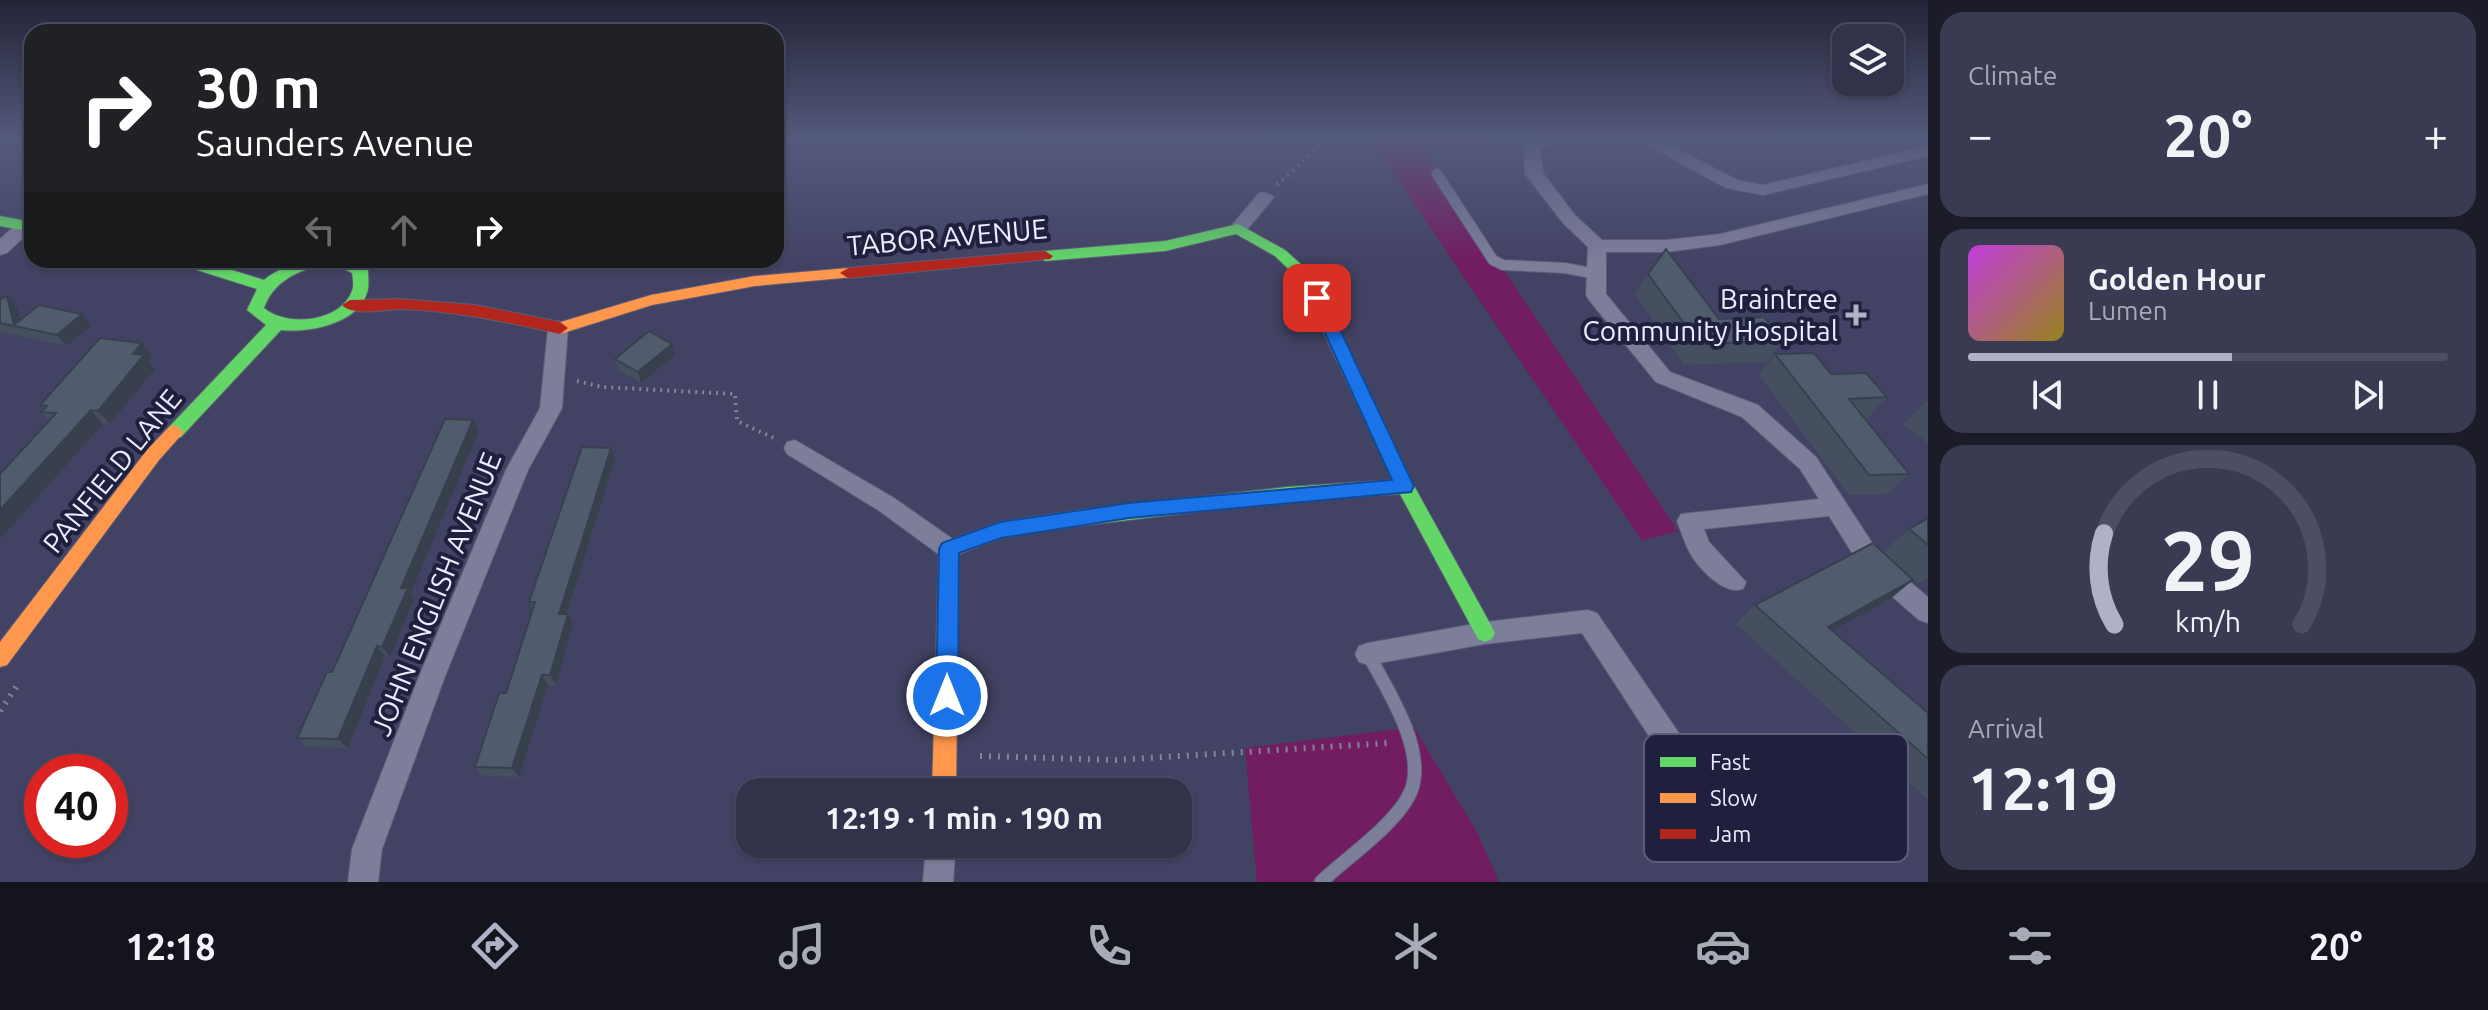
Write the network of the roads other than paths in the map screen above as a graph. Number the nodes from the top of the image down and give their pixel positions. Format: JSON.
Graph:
{"nodes":[{"id":1,"x":1440,"y":179,"type":"edge"},
{"id":2,"x":1538,"y":179,"type":"edge"},
{"id":3,"x":1723,"y":179,"type":"edge"},
{"id":4,"x":1809,"y":179,"type":"edge"},
{"id":5,"x":1928,"y":189,"type":"edge"},
{"id":6,"x":1265,"y":197,"type":"road end"},
{"id":7,"x":0,"y":221,"type":"edge"},
{"id":8,"x":24,"y":225,"type":"edge"},
{"id":9,"x":1238,"y":229,"type":"junction"},
{"id":10,"x":24,"y":230,"type":"edge"},
{"id":11,"x":1597,"y":246,"type":"junction"},
{"id":12,"x":0,"y":249,"type":"edge"},
{"id":13,"x":208,"y":268,"type":"edge"},
{"id":14,"x":295,"y":268,"type":"edge"},
{"id":15,"x":356,"y":268,"type":"edge"},
{"id":16,"x":1596,"y":274,"type":"junction"},
{"id":17,"x":265,"y":286,"type":"junction"},
{"id":18,"x":350,"y":305,"type":"junction"},
{"id":19,"x":275,"y":326,"type":"junction"},
{"id":20,"x":558,"y":328,"type":"junction"},
{"id":21,"x":795,"y":448,"type":"road end"},
{"id":22,"x":1405,"y":486,"type":"junction"},
{"id":23,"x":1836,"y":506,"type":"junction"},
{"id":24,"x":949,"y":549,"type":"junction"},
{"id":25,"x":1734,"y":582,"type":"dead end"},
{"id":26,"x":1928,"y":612,"type":"edge"},
{"id":27,"x":1485,"y":633,"type":"junction"},
{"id":28,"x":1368,"y":654,"type":"joint"},
{"id":29,"x":0,"y":658,"type":"edge"},
{"id":30,"x":1663,"y":734,"type":"edge"},
{"id":31,"x":945,"y":778,"type":"edge"},
{"id":32,"x":940,"y":858,"type":"edge"},
{"id":33,"x":363,"y":882,"type":"edge"},
{"id":34,"x":938,"y":882,"type":"edge"},
{"id":35,"x":1321,"y":882,"type":"edge"}],
"edges":[{"from":1,"to":16,"type":"lane"},
{"from":2,"to":11,"type":"street"},
{"from":3,"to":4,"type":"street"},
{"from":5,"to":11,"type":"street"},
{"from":6,"to":9,"type":"street"},
{"from":7,"to":8,"type":"street"},
{"from":9,"to":20,"type":"street","name":"TABOR AVENUE"},
{"from":9,"to":22,"type":"street"},
{"from":10,"to":12,"type":"street"},
{"from":11,"to":16,"type":"street"},
{"from":13,"to":17,"type":"street"},
{"from":14,"to":17,"type":"street"},
{"from":15,"to":18,"type":"street"},
{"from":16,"to":23,"type":"street"},
{"from":17,"to":19,"type":"street"},
{"from":18,"to":19,"type":"street"},
{"from":18,"to":20,"type":"street","name":"TABOR AVENUE"},
{"from":19,"to":29,"type":"street","name":"PANFIELD LANE"},
{"from":20,"to":33,"type":"street","name":"JOHN ENGLISH AVENUE"},
{"from":21,"to":24,"type":"street"},
{"from":22,"to":24,"type":"street"},
{"from":22,"to":27,"type":"street"},
{"from":23,"to":25,"type":"street"},
{"from":23,"to":26,"type":"street"},
{"from":24,"to":31,"type":"street"},
{"from":27,"to":28,"type":"street"},
{"from":27,"to":30,"type":"street"},
{"from":28,"to":35,"type":"lane"},
{"from":32,"to":34,"type":"street"}]}
